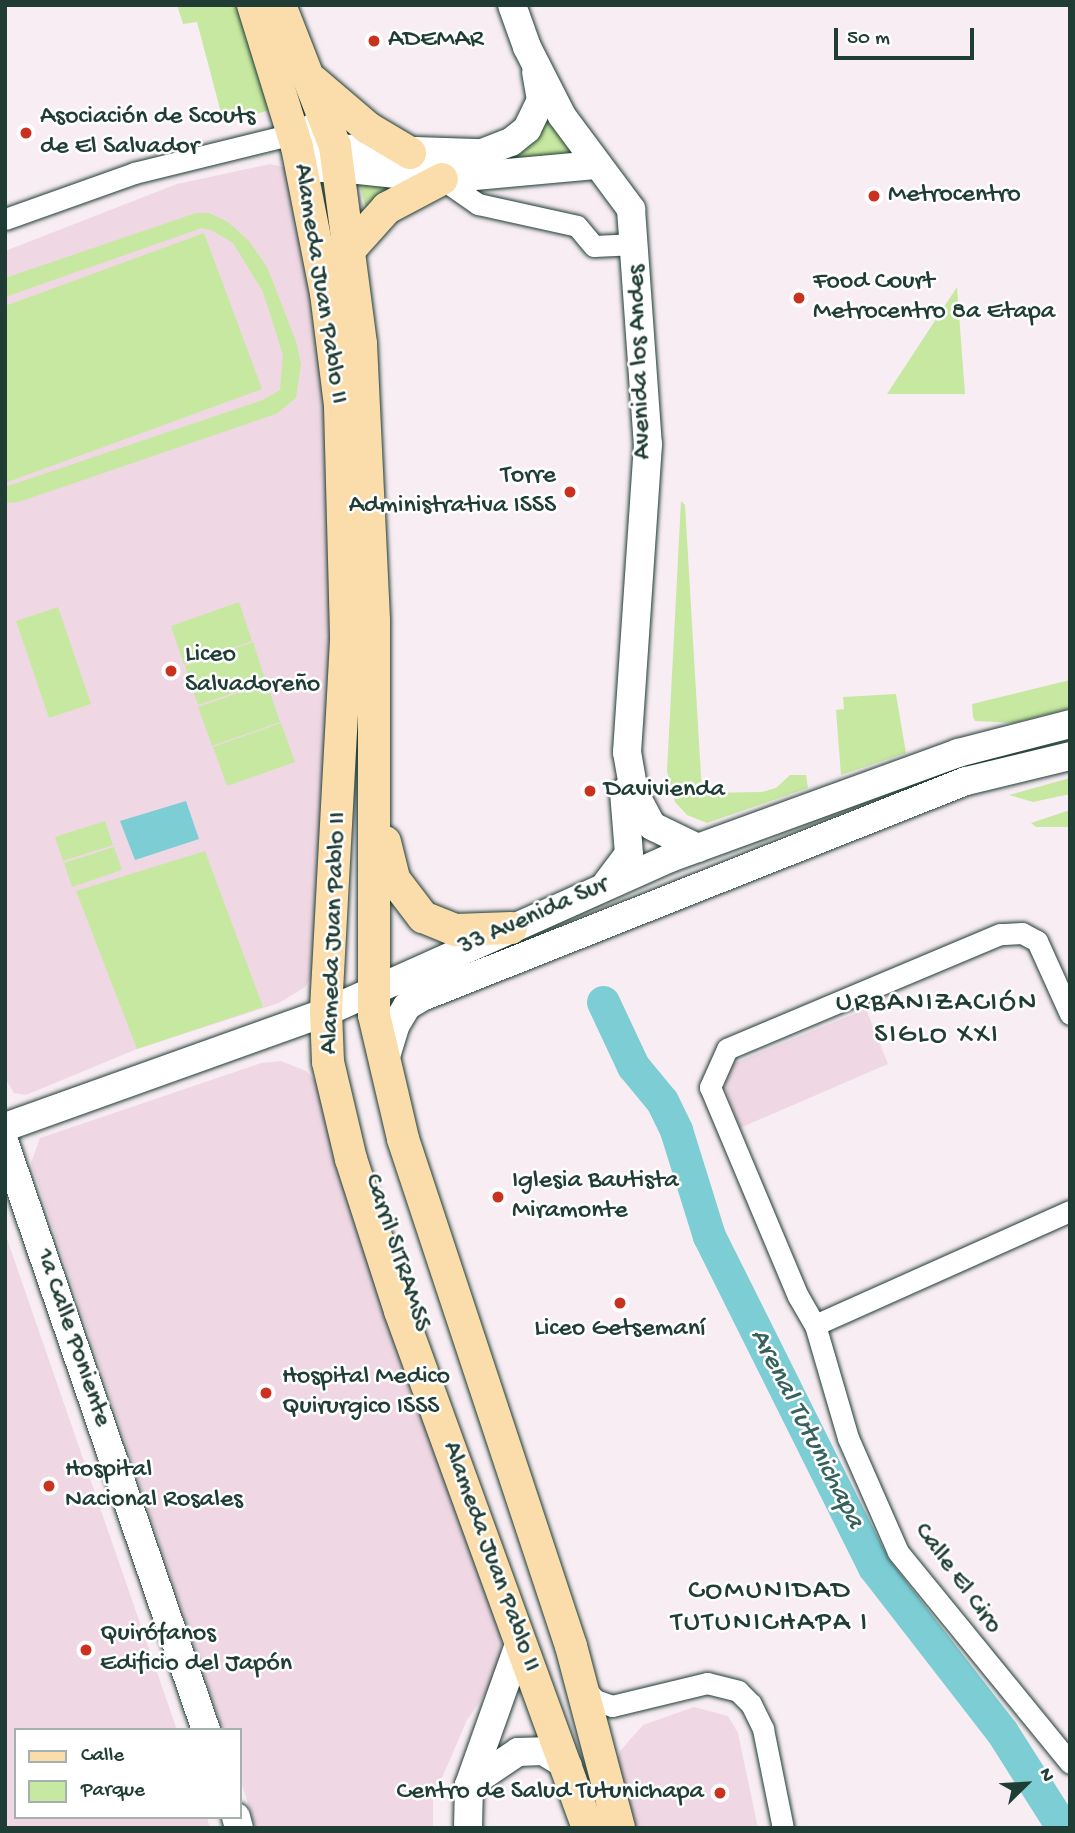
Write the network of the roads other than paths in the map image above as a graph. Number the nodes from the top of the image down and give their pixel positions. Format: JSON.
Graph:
{"nodes":[{"id":1,"x":253,"y":5,"type":"edge"},
{"id":2,"x":280,"y":5,"type":"edge"},
{"id":3,"x":512,"y":5,"type":"edge"},
{"id":4,"x":527,"y":47,"type":"junction"},
{"id":5,"x":315,"y":91,"type":"junction"},
{"id":6,"x":314,"y":151,"type":"junction"},
{"id":7,"x":410,"y":153,"type":"junction"},
{"id":8,"x":595,"y":164,"type":"junction"},
{"id":9,"x":442,"y":179,"type":"junction"},
{"id":10,"x":5,"y":219,"type":"edge"},
{"id":11,"x":636,"y":244,"type":"junction"},
{"id":12,"x":351,"y":248,"type":"junction"},
{"id":13,"x":1070,"y":724,"type":"edge"},
{"id":14,"x":627,"y":752,"type":"junction"},
{"id":15,"x":1070,"y":756,"type":"edge"},
{"id":16,"x":376,"y":799,"type":"junction"},
{"id":17,"x":629,"y":821,"type":"junction"},
{"id":18,"x":698,"y":848,"type":"junction"},
{"id":19,"x":670,"y":858,"type":"junction"},
{"id":20,"x":733,"y":873,"type":"junction"},
{"id":21,"x":600,"y":888,"type":"junction"},
{"id":22,"x":511,"y":928,"type":"junction"},
{"id":23,"x":372,"y":1002,"type":"junction"},
{"id":24,"x":326,"y":1012,"type":"junction"},
{"id":25,"x":1070,"y":1014,"type":"edge"},
{"id":26,"x":384,"y":1066,"type":"junction"},
{"id":27,"x":5,"y":1127,"type":"edge"},
{"id":28,"x":5,"y":1144,"type":"edge"},
{"id":29,"x":1070,"y":1211,"type":"edge"},
{"id":30,"x":815,"y":1325,"type":"junction"},
{"id":31,"x":520,"y":1642,"type":"junction"},
{"id":32,"x":568,"y":1677,"type":"junction"},
{"id":33,"x":629,"y":1705,"type":"junction"},
{"id":34,"x":205,"y":1728,"type":"edge"},
{"id":35,"x":1070,"y":1763,"type":"edge"},
{"id":36,"x":568,"y":1766,"type":"junction"},
{"id":37,"x":602,"y":1773,"type":"junction"},
{"id":38,"x":469,"y":1785,"type":"junction"},
{"id":39,"x":468,"y":1828,"type":"edge"},
{"id":40,"x":587,"y":1828,"type":"edge"},
{"id":41,"x":603,"y":1828,"type":"edge"},
{"id":42,"x":619,"y":1828,"type":"edge"},
{"id":43,"x":783,"y":1828,"type":"edge"}],
"edges":[{"from":1,"to":6,"type":"main road","name":"Alameda Juan Pablo II"},
{"from":2,"to":5,"type":"main road","name":"Alameda Juan Pablo II"},
{"from":3,"to":4,"type":"street","name":"Avenida los Andes"},
{"from":4,"to":7,"type":"street"},
{"from":4,"to":8,"type":"street","name":"Avenida los Andes"},
{"from":5,"to":6,"type":"main road","name":"Alameda Juan Pablo II"},
{"from":5,"to":7,"type":"main road"},
{"from":6,"to":7,"type":"street"},
{"from":6,"to":9,"type":"street"},
{"from":6,"to":10,"type":"street"},
{"from":6,"to":12,"type":"main road","name":"Alameda Juan Pablo II"},
{"from":6,"to":24,"type":"main road","name":"Alameda Juan Pablo II"},
{"from":8,"to":9,"type":"street"},
{"from":8,"to":11,"type":"street","name":"Avenida los Andes"},
{"from":9,"to":11,"type":"street"},
{"from":9,"to":12,"type":"main road"},
{"from":11,"to":14,"type":"street","name":"Avenida los Andes"},
{"from":12,"to":16,"type":"main road","name":"Alameda Juan Pablo II"},
{"from":13,"to":18,"type":"street","name":"33 Avenida Sur"},
{"from":14,"to":17,"type":"street","name":"Avenida los Andes"},
{"from":14,"to":18,"type":"street","name":"Avenida los Andes"},
{"from":15,"to":20,"type":"street","name":"33 Avenida Sur"},
{"from":16,"to":22,"type":"main road"},
{"from":16,"to":23,"type":"main road","name":"Alameda Juan Pablo II"},
{"from":17,"to":19,"type":"street"},
{"from":17,"to":21,"type":"street","name":"Avenida los Andes"},
{"from":18,"to":19,"type":"street","name":"33 Avenida Sur"},
{"from":19,"to":20,"type":"street"},
{"from":19,"to":21,"type":"street","name":"33 Avenida Sur"},
{"from":20,"to":26,"type":"street","name":"33 Avenida Sur"},
{"from":21,"to":22,"type":"street","name":"33 Avenida Sur"},
{"from":22,"to":23,"type":"street","name":"33 Avenida Sur"},
{"from":23,"to":24,"type":"street","name":"33 Avenida Sur"},
{"from":23,"to":26,"type":"main road","name":"Alameda Juan Pablo II"},
{"from":23,"to":32,"type":"main road","name":"Carril SITRAMSS"},
{"from":24,"to":27,"type":"street","name":"33 Avenida Sur"},
{"from":24,"to":31,"type":"main road","name":"Alameda Juan Pablo II"},
{"from":24,"to":32,"type":"main road","name":"Carril SITRAMSS"},
{"from":25,"to":30,"type":"street","name":"Calle El Ciro"},
{"from":26,"to":32,"type":"main road","name":"Alameda Juan Pablo II"},
{"from":28,"to":34,"type":"street","name":"1a Calle Poniente"},
{"from":29,"to":30,"type":"street"},
{"from":30,"to":35,"type":"street","name":"Calle El Ciro"},
{"from":31,"to":36,"type":"main road","name":"Alameda Juan Pablo II"},
{"from":31,"to":38,"type":"street"},
{"from":32,"to":33,"type":"street"},
{"from":32,"to":37,"type":"main road","name":"Alameda Juan Pablo II"},
{"from":32,"to":41,"type":"main road","name":"Carril SITRAMSS"},
{"from":33,"to":37,"type":"street"},
{"from":33,"to":43,"type":"street"},
{"from":36,"to":38,"type":"street"},
{"from":36,"to":40,"type":"main road","name":"Alameda Juan Pablo II"},
{"from":37,"to":42,"type":"main road","name":"Alameda Juan Pablo II"},
{"from":38,"to":39,"type":"street"}]}
